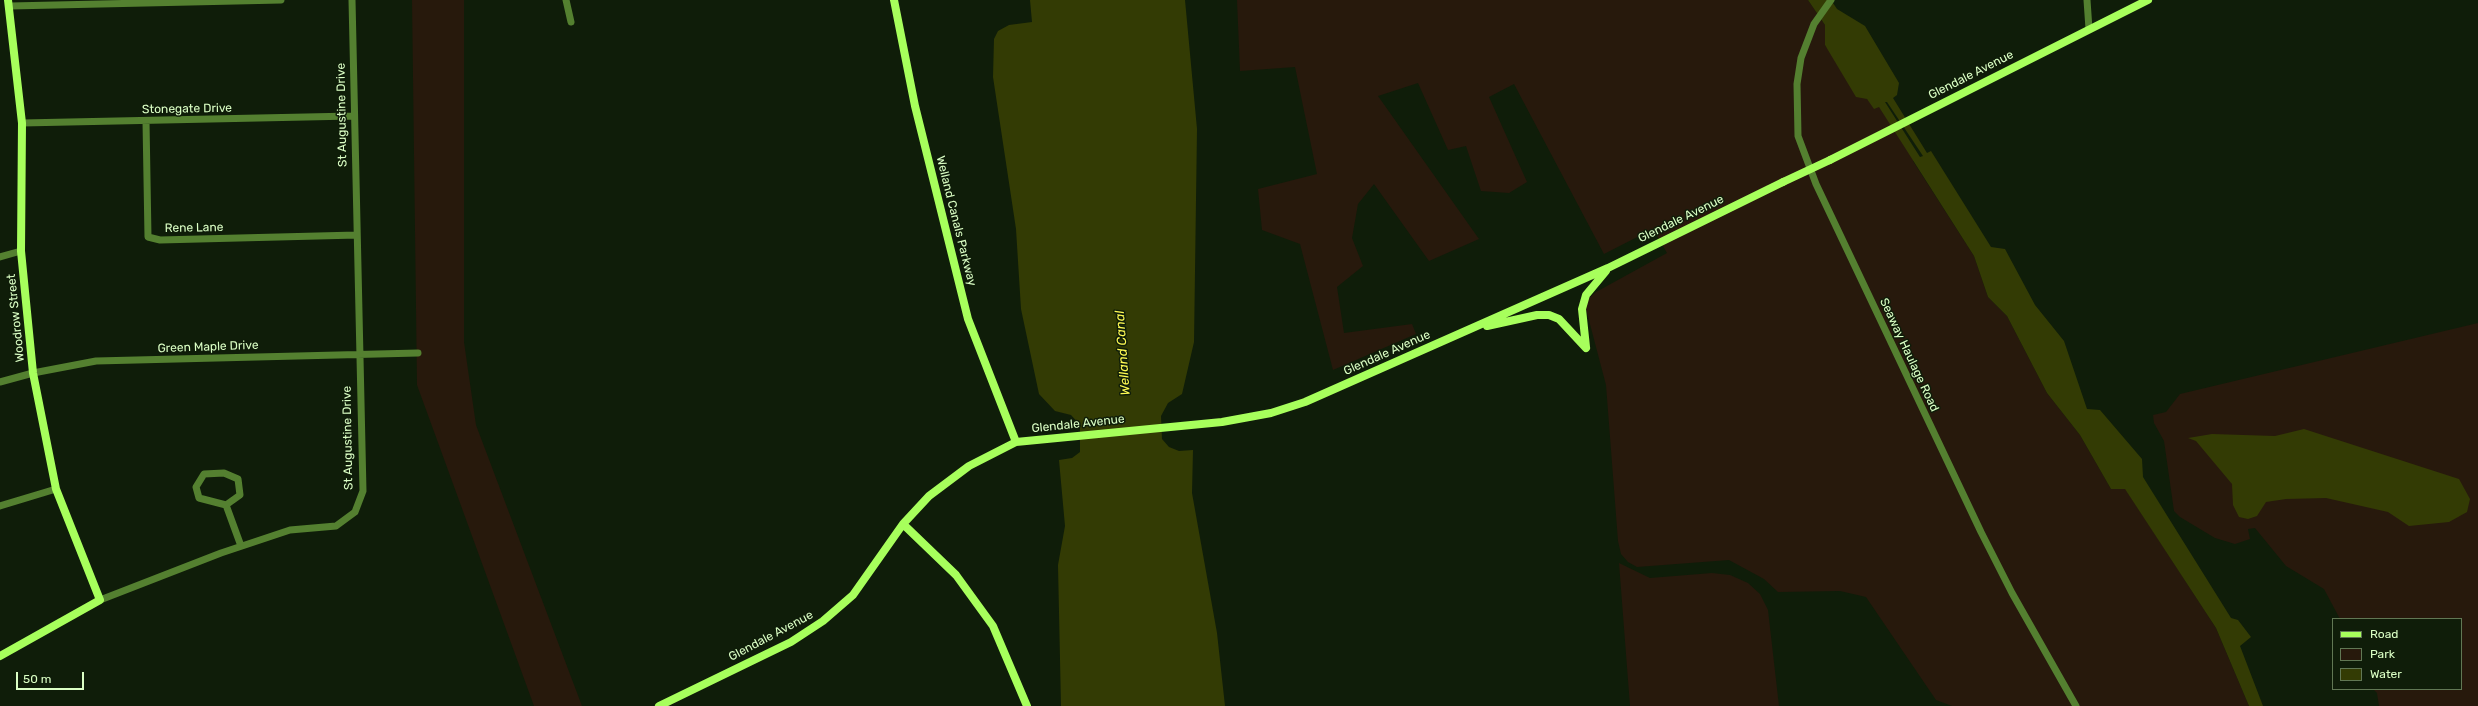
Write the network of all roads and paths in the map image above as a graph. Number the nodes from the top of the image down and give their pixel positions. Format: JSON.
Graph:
{"nodes":[{"id":1,"x":281,"y":0,"type":"edge"},
{"id":2,"x":352,"y":0,"type":"edge"},
{"id":3,"x":566,"y":0,"type":"edge"},
{"id":4,"x":894,"y":0,"type":"edge"},
{"id":5,"x":1831,"y":0,"type":"edge"},
{"id":6,"x":2086,"y":0,"type":"edge"},
{"id":7,"x":2148,"y":0,"type":"edge"},
{"id":8,"x":9,"y":3,"type":"edge"},
{"id":9,"x":571,"y":22,"type":"dead end"},
{"id":10,"x":2089,"y":29,"type":"junction"},
{"id":11,"x":353,"y":116,"type":"junction"},
{"id":12,"x":146,"y":122,"type":"junction"},
{"id":13,"x":22,"y":123,"type":"junction"},
{"id":14,"x":357,"y":235,"type":"junction"},
{"id":15,"x":21,"y":251,"type":"junction"},
{"id":16,"x":0,"y":257,"type":"edge"},
{"id":17,"x":1608,"y":268,"type":"junction"},
{"id":18,"x":1471,"y":329,"type":"junction"},
{"id":19,"x":358,"y":353,"type":"junction"},
{"id":20,"x":418,"y":353,"type":"dead end"},
{"id":21,"x":33,"y":373,"type":"junction"},
{"id":22,"x":0,"y":382,"type":"edge"},
{"id":23,"x":1016,"y":442,"type":"junction"},
{"id":24,"x":56,"y":488,"type":"junction"},
{"id":25,"x":226,"y":505,"type":"junction"},
{"id":26,"x":0,"y":506,"type":"edge"},
{"id":27,"x":903,"y":524,"type":"junction"},
{"id":28,"x":241,"y":546,"type":"junction"},
{"id":29,"x":100,"y":600,"type":"junction"},
{"id":30,"x":0,"y":656,"type":"edge"},
{"id":31,"x":659,"y":706,"type":"edge"},
{"id":32,"x":1027,"y":706,"type":"edge"},
{"id":33,"x":2076,"y":706,"type":"edge"}],
"edges":[{"from":1,"to":8,"type":"street"},
{"from":2,"to":11,"type":"street","name":"St Augustine Drive"},
{"from":3,"to":9,"type":"street"},
{"from":4,"to":23,"type":"main road","name":"Welland Canals Parkway"},
{"from":5,"to":33,"type":"street","name":"Seaway Haulage Road"},
{"from":6,"to":10,"type":"street"},
{"from":7,"to":10,"type":"main road","name":"Glendale Avenue"},
{"from":8,"to":13,"type":"main road","name":"Woodrow Street"},
{"from":10,"to":17,"type":"main road","name":"Glendale Avenue","bridge":true},
{"from":11,"to":12,"type":"street","name":"Stonegate Drive"},
{"from":11,"to":14,"type":"street","name":"St Augustine Drive"},
{"from":12,"to":13,"type":"street","name":"Stonegate Drive"},
{"from":12,"to":14,"type":"street","name":"Rene Lane"},
{"from":13,"to":15,"type":"main road","name":"Woodrow Street"},
{"from":14,"to":19,"type":"street","name":"St Augustine Drive"},
{"from":15,"to":16,"type":"street"},
{"from":15,"to":21,"type":"main road","name":"Woodrow Street"},
{"from":17,"to":18,"type":"main road","name":"Glendale Avenue"},
{"from":17,"to":18,"type":"main road"},
{"from":18,"to":23,"type":"main road","name":"Glendale Avenue"},
{"from":19,"to":20,"type":"street","name":"Green Maple Drive"},
{"from":19,"to":21,"type":"street","name":"Green Maple Drive"},
{"from":19,"to":28,"type":"street","name":"St Augustine Drive"},
{"from":21,"to":22,"type":"street","name":"Green Maple Drive"},
{"from":21,"to":24,"type":"main road","name":"Woodrow Street"},
{"from":23,"to":27,"type":"main road","name":"Glendale Avenue"},
{"from":24,"to":26,"type":"street"},
{"from":24,"to":29,"type":"main road","name":"Woodrow Street"},
{"from":25,"to":25,"type":"street"},
{"from":25,"to":28,"type":"street"},
{"from":27,"to":31,"type":"main road","name":"Glendale Avenue"},
{"from":27,"to":32,"type":"main road"},
{"from":28,"to":29,"type":"street","name":"St Augustine Drive"},
{"from":29,"to":30,"type":"main road","name":"St Augustine Drive"}]}
